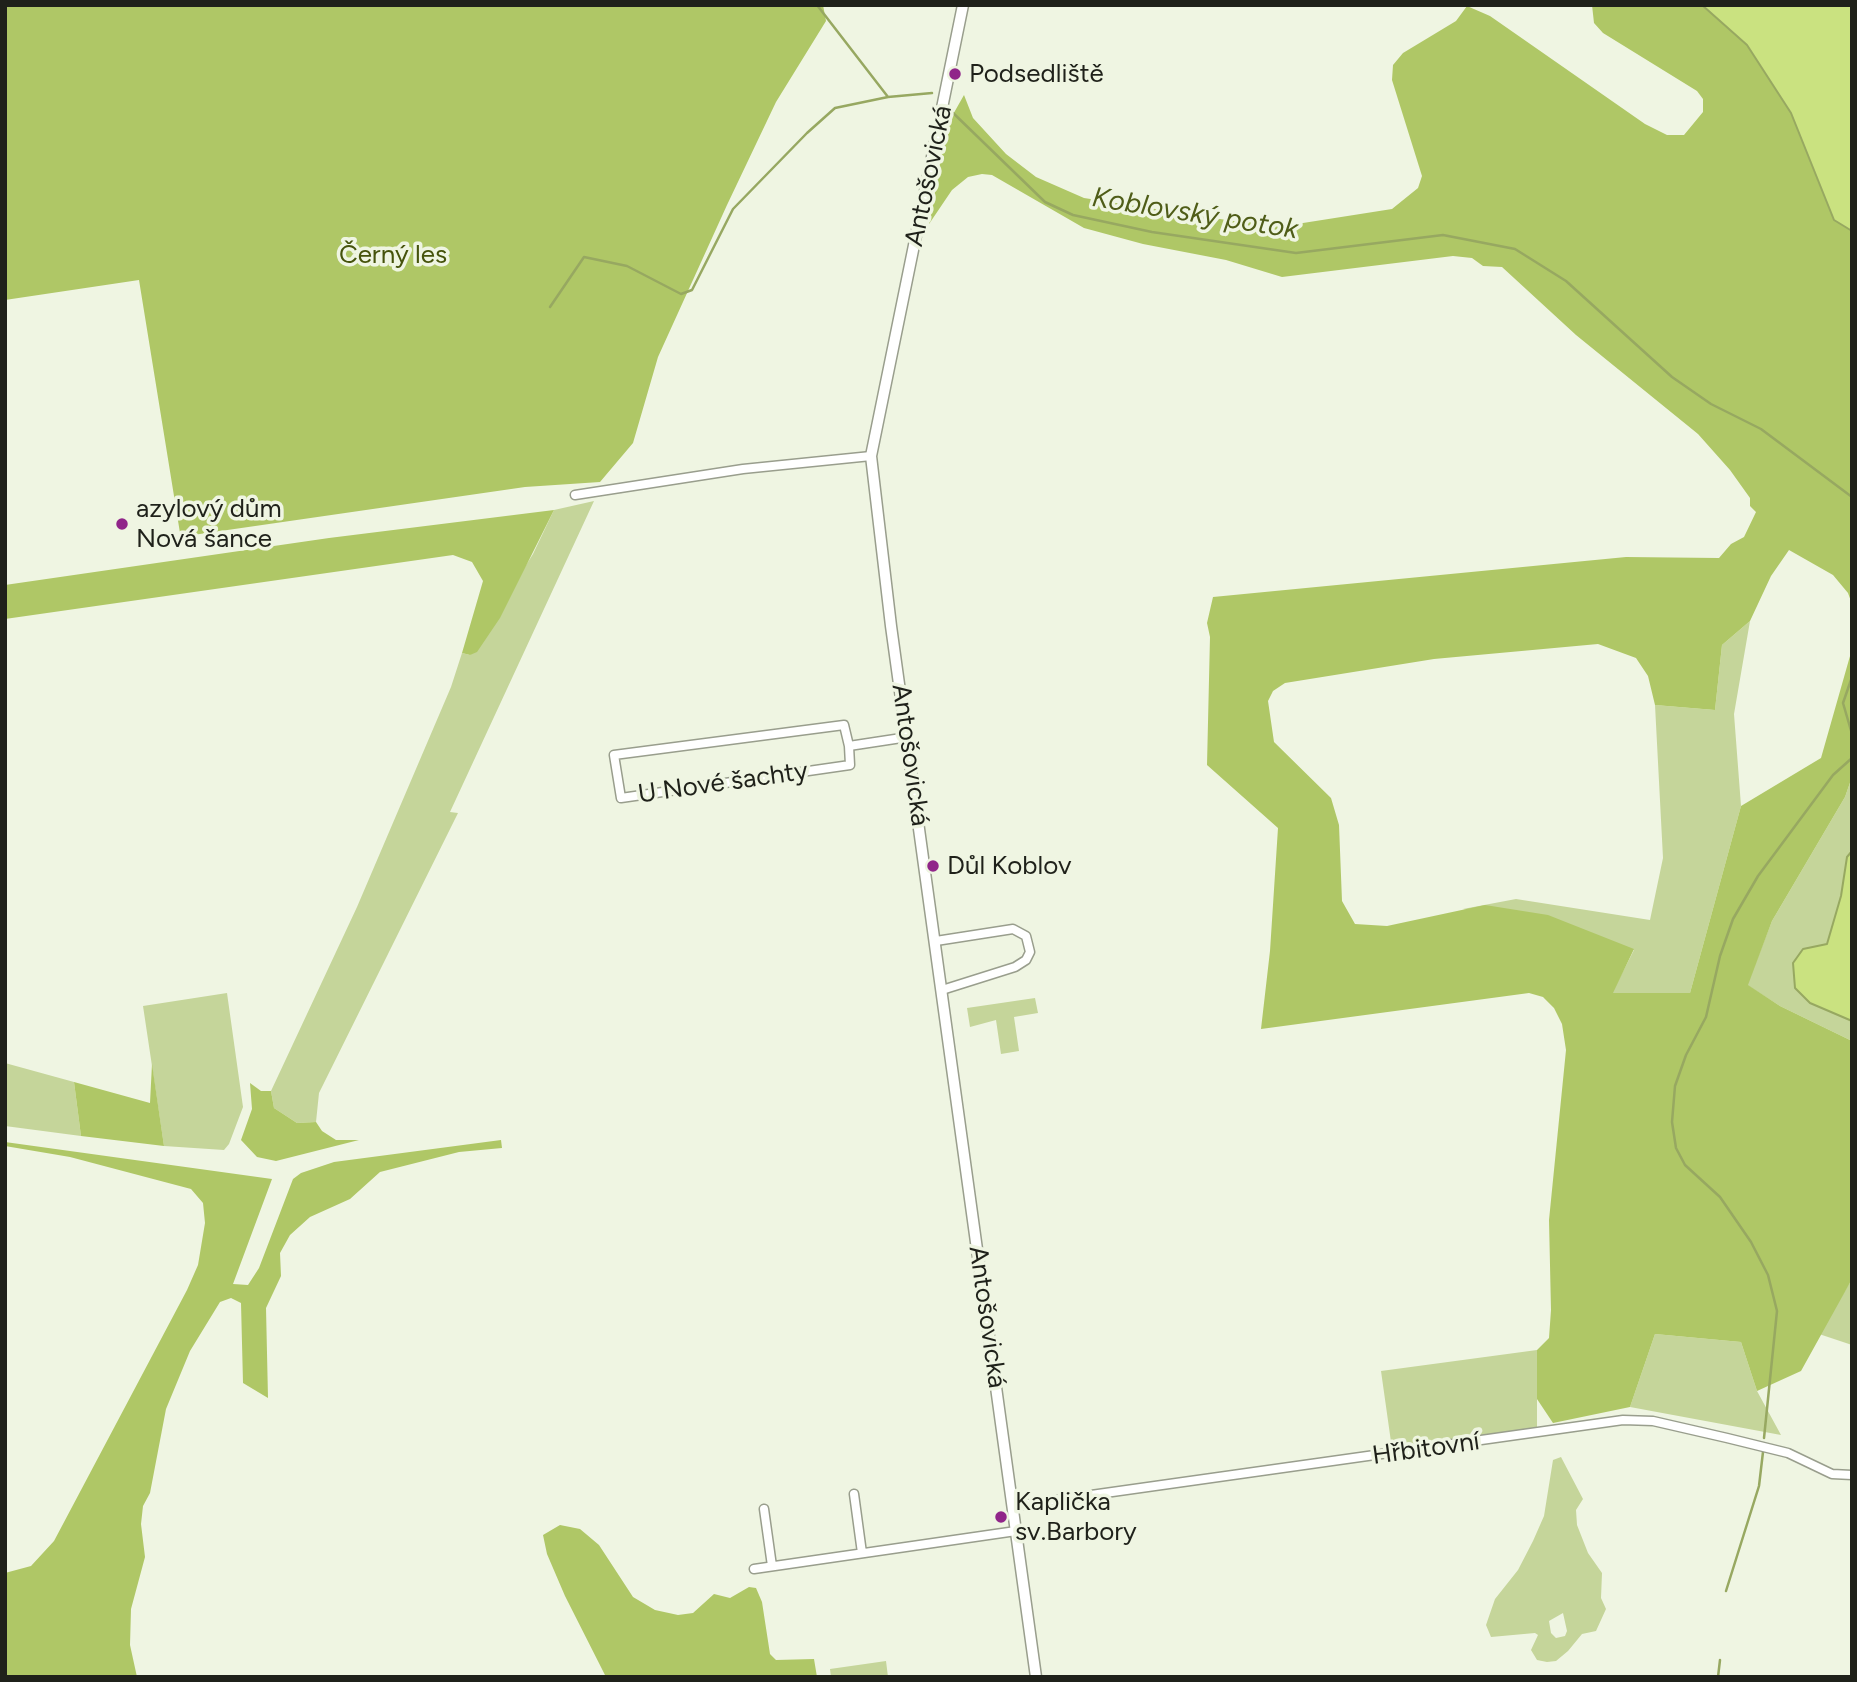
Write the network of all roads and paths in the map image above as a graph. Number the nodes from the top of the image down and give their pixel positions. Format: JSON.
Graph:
{"nodes":[{"id":1,"x":963,"y":5,"type":"edge"},
{"id":2,"x":871,"y":456,"type":"junction"},
{"id":3,"x":575,"y":495,"type":"dead end"},
{"id":4,"x":908,"y":737,"type":"junction"},
{"id":5,"x":849,"y":746,"type":"junction"},
{"id":6,"x":936,"y":941,"type":"junction"},
{"id":7,"x":942,"y":990,"type":"junction"},
{"id":8,"x":1852,"y":1475,"type":"edge"},
{"id":9,"x":854,"y":1494,"type":"dead end"},
{"id":10,"x":1013,"y":1506,"type":"junction"},
{"id":11,"x":764,"y":1509,"type":"dead end"},
{"id":12,"x":1016,"y":1531,"type":"junction"},
{"id":13,"x":862,"y":1553,"type":"junction"},
{"id":14,"x":772,"y":1566,"type":"junction"},
{"id":15,"x":754,"y":1569,"type":"dead end"},
{"id":16,"x":1036,"y":1677,"type":"edge"}],
"edges":[{"from":1,"to":2,"type":"street","name":"Antošovická"},
{"from":2,"to":3,"type":"street"},
{"from":2,"to":4,"type":"street","name":"Antošovická"},
{"from":4,"to":5,"type":"street"},
{"from":4,"to":6,"type":"street","name":"Antošovická"},
{"from":5,"to":5,"type":"street","name":"U Nové šachty"},
{"from":6,"to":7,"type":"street","name":"Antošovická"},
{"from":6,"to":7,"type":"street"},
{"from":7,"to":10,"type":"street","name":"Antošovická"},
{"from":8,"to":10,"type":"street","name":"Hřbitovní"},
{"from":9,"to":13,"type":"street"},
{"from":10,"to":12,"type":"street","name":"Antošovická"},
{"from":11,"to":14,"type":"street"},
{"from":12,"to":13,"type":"street"},
{"from":12,"to":16,"type":"street","name":"Antošovická"},
{"from":13,"to":14,"type":"street"},
{"from":14,"to":15,"type":"street"}]}
